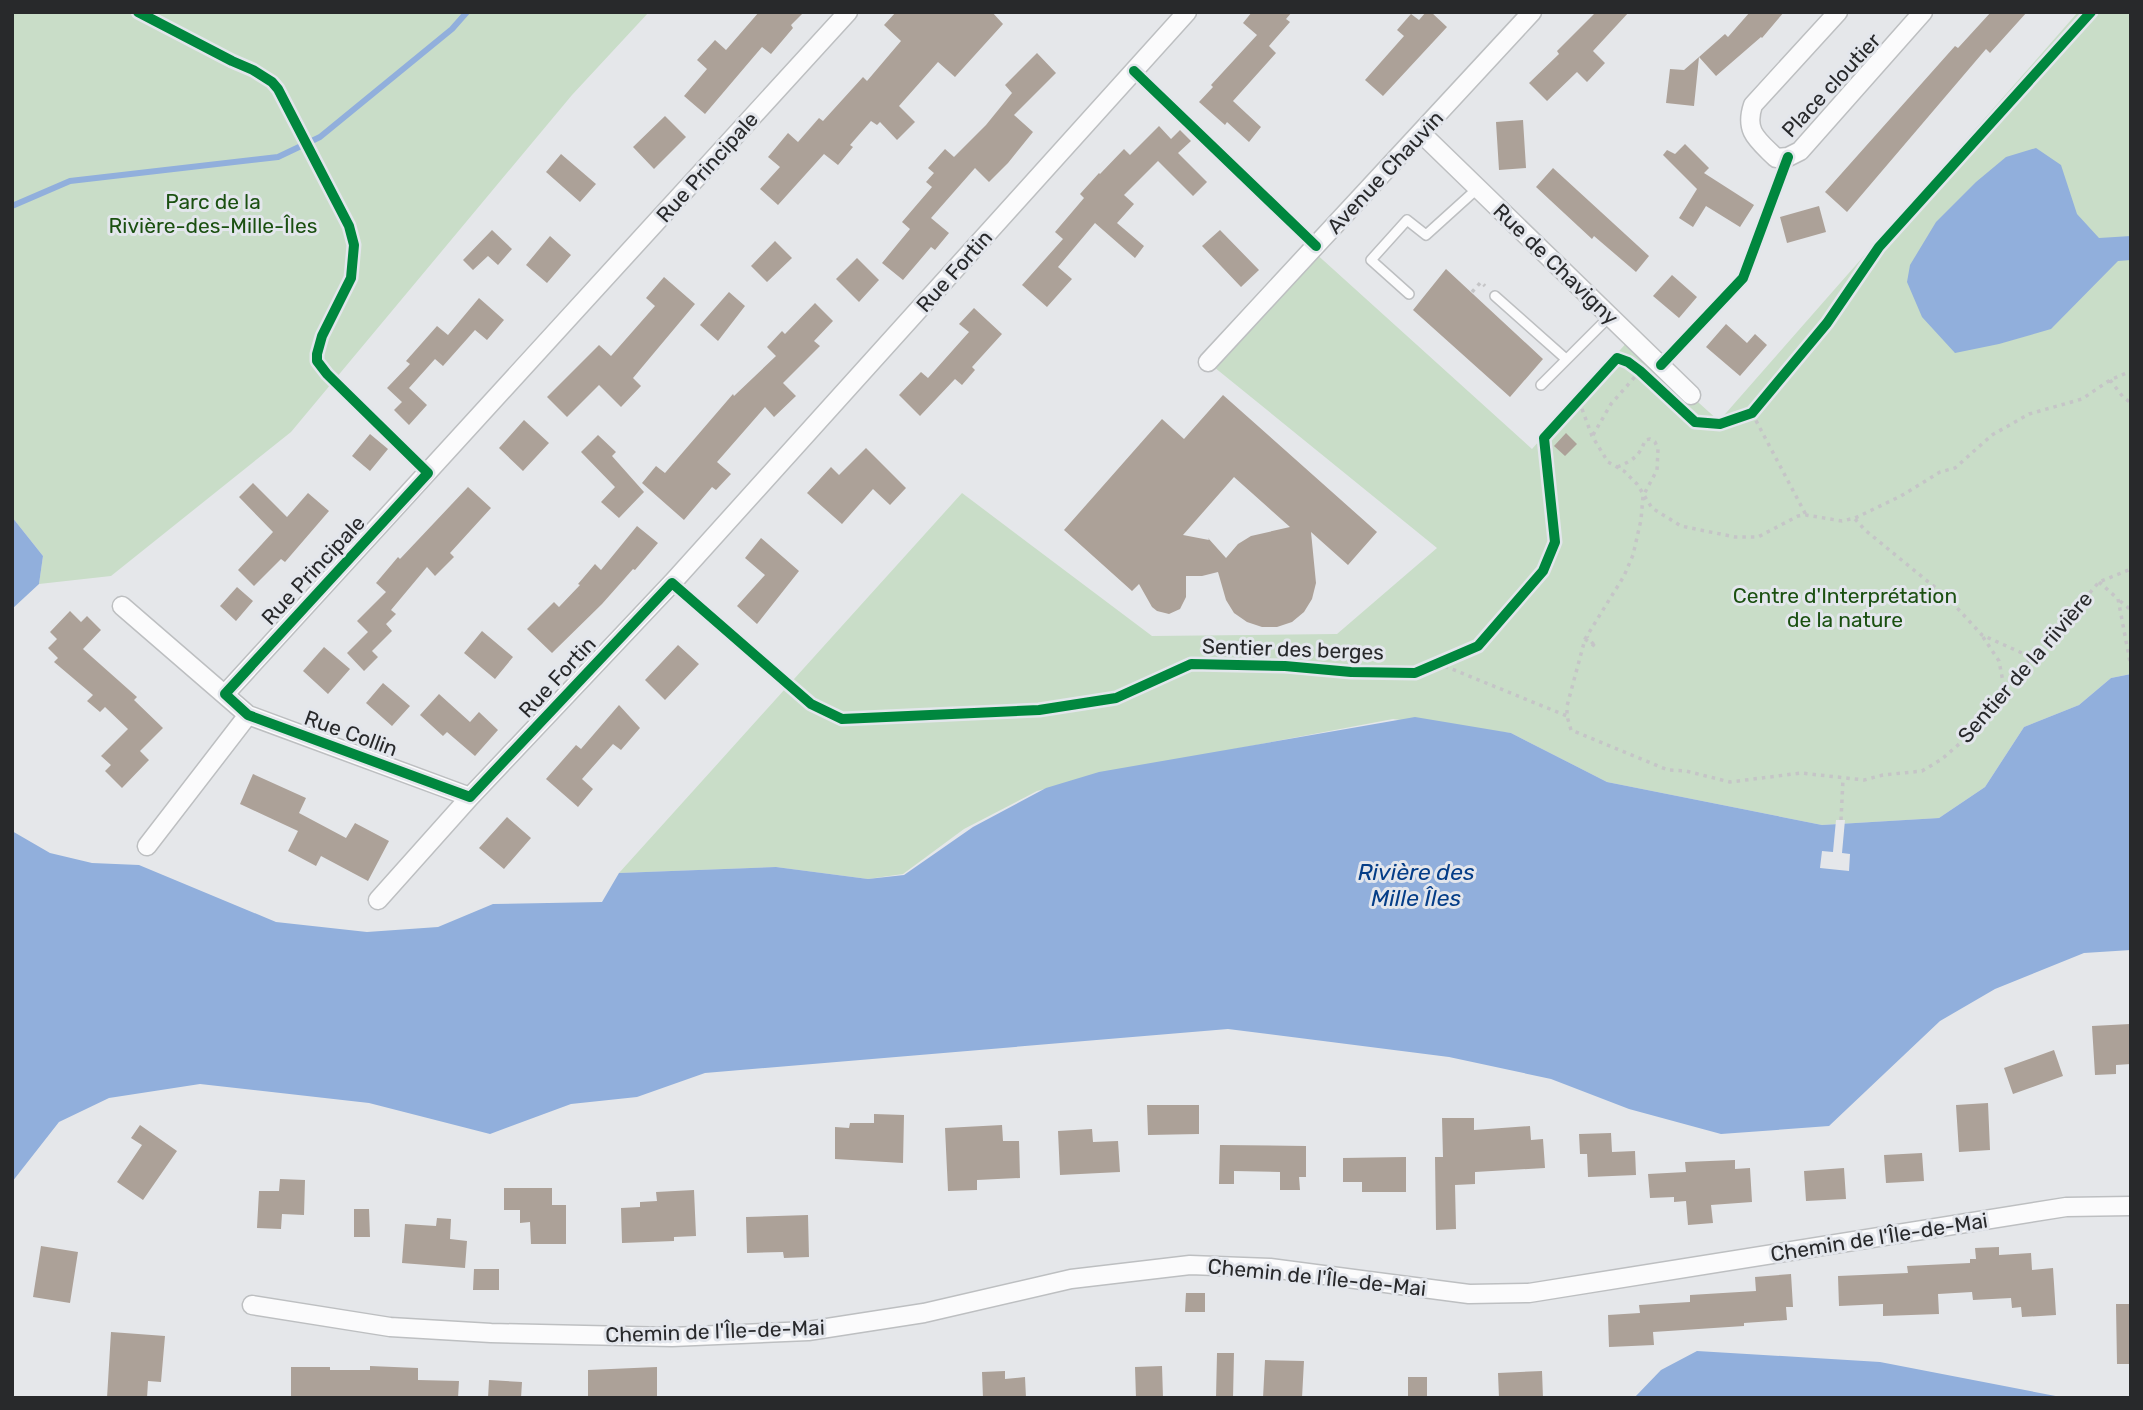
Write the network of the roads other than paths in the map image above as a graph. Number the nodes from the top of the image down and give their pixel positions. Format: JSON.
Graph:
{"nodes":[{"id":1,"x":848,"y":12,"type":"edge"},
{"id":2,"x":1187,"y":12,"type":"edge"},
{"id":3,"x":1532,"y":12,"type":"edge"},
{"id":4,"x":1838,"y":12,"type":"edge"},
{"id":5,"x":1923,"y":12,"type":"edge"},
{"id":6,"x":1421,"y":133,"type":"junction"},
{"id":7,"x":1478,"y":188,"type":"junction"},
{"id":8,"x":1409,"y":293,"type":"dead end"},
{"id":9,"x":1495,"y":296,"type":"dead end"},
{"id":10,"x":1610,"y":316,"type":"junction"},
{"id":11,"x":1566,"y":359,"type":"junction"},
{"id":12,"x":1208,"y":362,"type":"dead end"},
{"id":13,"x":1541,"y":385,"type":"dead end"},
{"id":14,"x":1691,"y":395,"type":"dead end"},
{"id":15,"x":122,"y":606,"type":"dead end"},
{"id":16,"x":225,"y":694,"type":"junction"},
{"id":17,"x":248,"y":715,"type":"junction"},
{"id":18,"x":470,"y":797,"type":"junction"},
{"id":19,"x":147,"y":846,"type":"dead end"},
{"id":20,"x":378,"y":900,"type":"dead end"},
{"id":21,"x":2131,"y":1206,"type":"edge"},
{"id":22,"x":253,"y":1305,"type":"dead end"}],
"edges":[{"from":1,"to":16,"type":"street","name":"Rue Principale"},
{"from":2,"to":18,"type":"street","name":"Rue Fortin"},
{"from":3,"to":6,"type":"street","name":"Avenue Chauvin"},
{"from":4,"to":5,"type":"street","name":"Place cloutier"},
{"from":6,"to":7,"type":"street","name":"Rue de Chavigny"},
{"from":6,"to":12,"type":"street","name":"Avenue Chauvin"},
{"from":7,"to":8,"type":"lane"},
{"from":7,"to":10,"type":"street","name":"Rue de Chavigny"},
{"from":9,"to":11,"type":"lane"},
{"from":10,"to":11,"type":"lane"},
{"from":10,"to":14,"type":"street","name":"Rue de Chavigny"},
{"from":11,"to":13,"type":"lane"},
{"from":15,"to":16,"type":"street","name":"Rue Collin"},
{"from":16,"to":17,"type":"street","name":"Rue Collin"},
{"from":17,"to":18,"type":"street","name":"Rue Collin"},
{"from":17,"to":19,"type":"street"},
{"from":18,"to":20,"type":"street","name":"Rue Fortin"},
{"from":21,"to":22,"type":"street","name":"Chemin de l'Île-de-Mai"}]}
